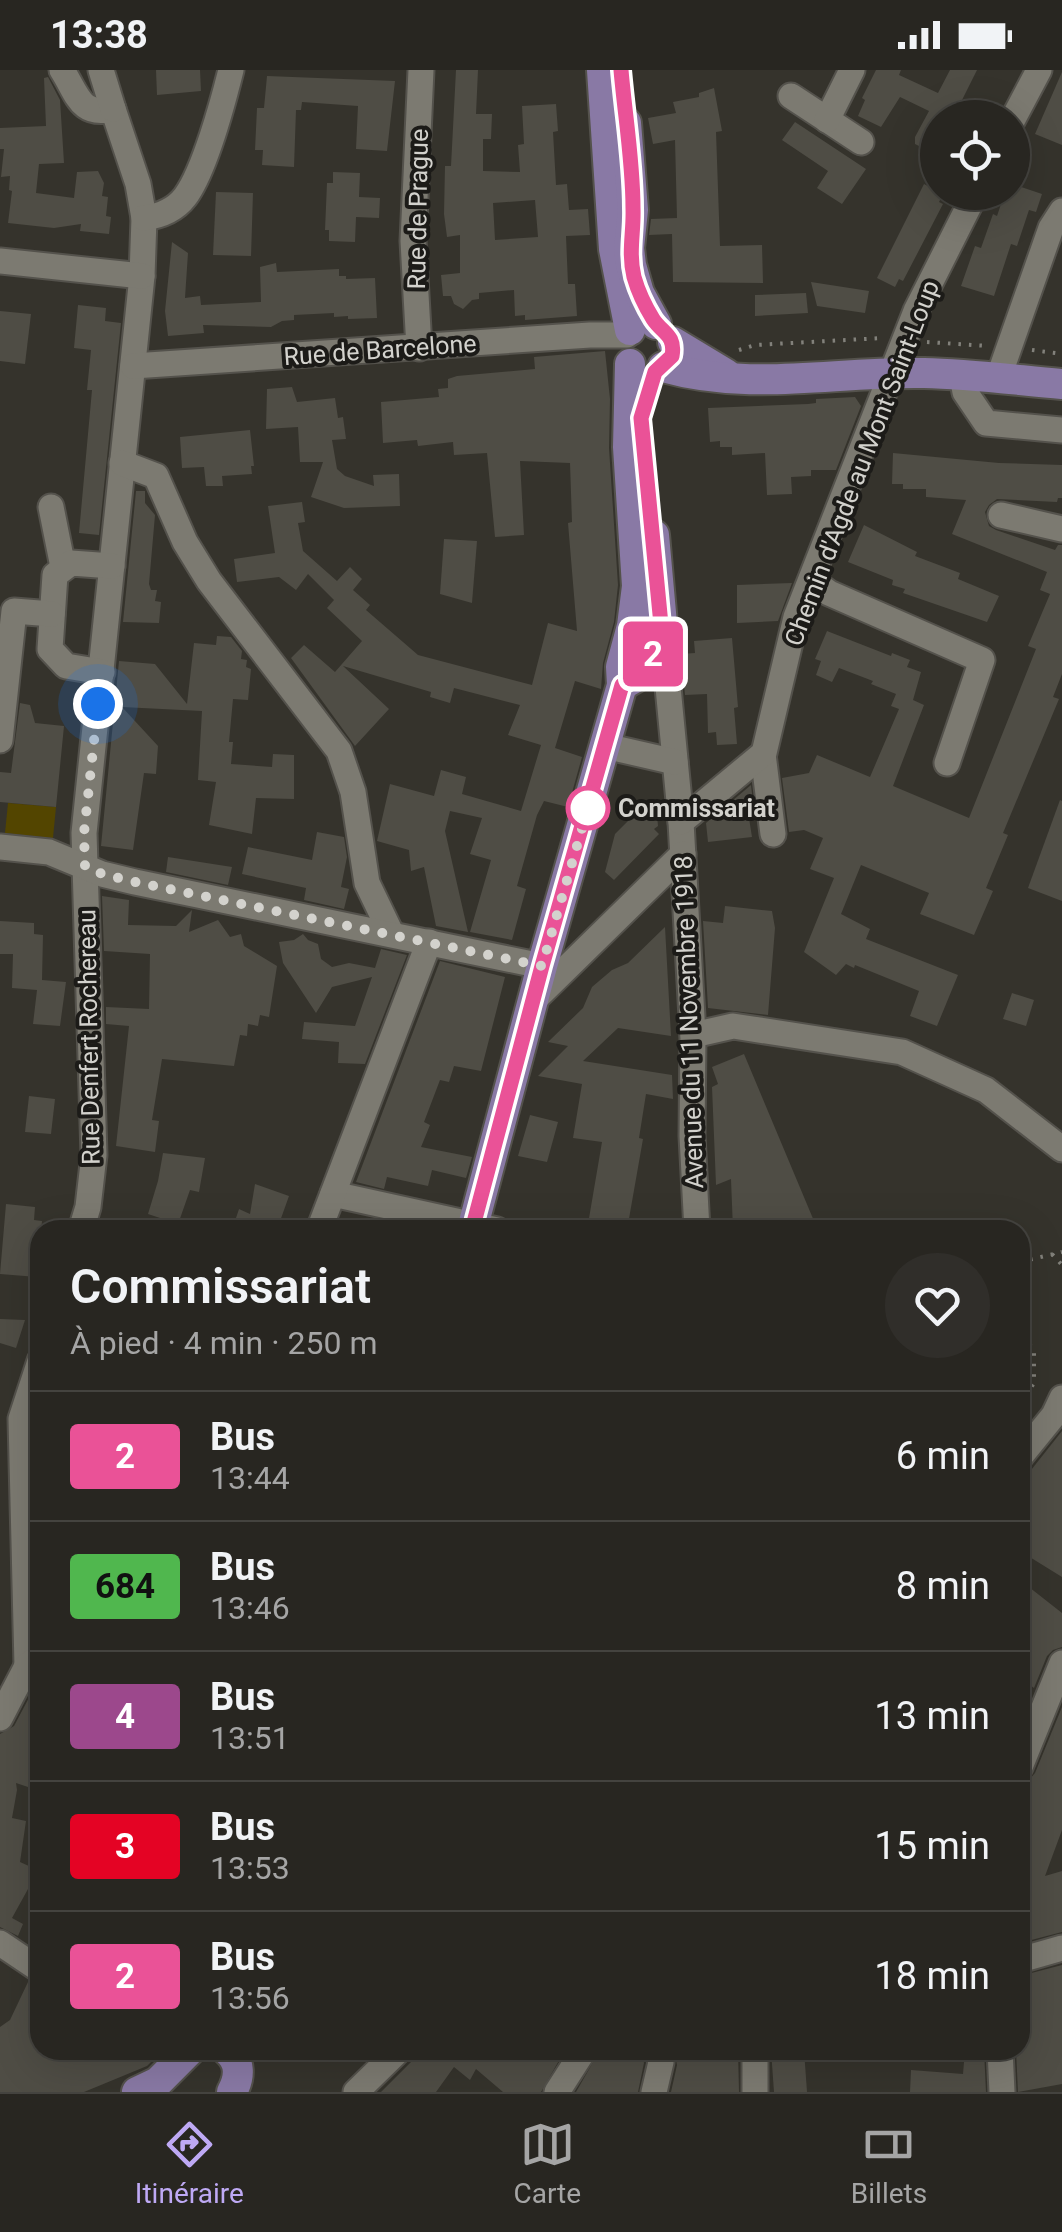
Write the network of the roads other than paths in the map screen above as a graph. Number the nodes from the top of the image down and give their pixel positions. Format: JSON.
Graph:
{"nodes":[{"id":1,"x":62,"y":70,"type":"edge"},
{"id":2,"x":101,"y":70,"type":"edge"},
{"id":3,"x":231,"y":70,"type":"edge"},
{"id":4,"x":421,"y":70,"type":"edge"},
{"id":5,"x":602,"y":70,"type":"edge"},
{"id":6,"x":622,"y":70,"type":"edge"},
{"id":7,"x":852,"y":70,"type":"edge"},
{"id":8,"x":1039,"y":70,"type":"edge"},
{"id":9,"x":791,"y":96,"type":"dead end"},
{"id":10,"x":1023,"y":100,"type":"edge"},
{"id":11,"x":113,"y":109,"type":"junction"},
{"id":12,"x":827,"y":120,"type":"junction"},
{"id":13,"x":861,"y":142,"type":"dead end"},
{"id":14,"x":967,"y":210,"type":"edge"},
{"id":15,"x":1062,"y":211,"type":"edge"},
{"id":16,"x":144,"y":218,"type":"junction"},
{"id":17,"x":0,"y":262,"type":"edge"},
{"id":18,"x":142,"y":276,"type":"junction"},
{"id":19,"x":419,"y":348,"type":"junction"},
{"id":20,"x":648,"y":348,"type":"junction"},
{"id":21,"x":133,"y":366,"type":"junction"},
{"id":22,"x":893,"y":374,"type":"junction"},
{"id":23,"x":962,"y":376,"type":"junction"},
{"id":24,"x":998,"y":379,"type":"junction"},
{"id":25,"x":1062,"y":384,"type":"edge"},
{"id":26,"x":1062,"y":430,"type":"edge"},
{"id":27,"x":122,"y":464,"type":"junction"},
{"id":28,"x":52,"y":507,"type":"dead end"},
{"id":29,"x":1001,"y":514,"type":"dead end"},
{"id":30,"x":1062,"y":529,"type":"edge"},
{"id":31,"x":112,"y":566,"type":"junction"},
{"id":32,"x":62,"y":567,"type":"junction"},
{"id":33,"x":812,"y":580,"type":"junction"},
{"id":34,"x":52,"y":614,"type":"junction"},
{"id":35,"x":662,"y":635,"type":"junction"},
{"id":36,"x":102,"y":672,"type":"junction"},
{"id":37,"x":622,"y":685,"type":"junction"},
{"id":38,"x":0,"y":740,"type":"edge"},
{"id":39,"x":604,"y":746,"type":"junction"},
{"id":40,"x":763,"y":754,"type":"junction"},
{"id":41,"x":675,"y":762,"type":"junction"},
{"id":42,"x":947,"y":763,"type":"dead end"},
{"id":43,"x":682,"y":822,"type":"junction"},
{"id":44,"x":773,"y":834,"type":"dead end"},
{"id":45,"x":0,"y":847,"type":"edge"},
{"id":46,"x":683,"y":854,"type":"junction"},
{"id":47,"x":85,"y":866,"type":"junction"},
{"id":48,"x":391,"y":933,"type":"junction"},
{"id":49,"x":429,"y":942,"type":"junction"},
{"id":50,"x":542,"y":966,"type":"junction"},
{"id":51,"x":533,"y":1001,"type":"junction"},
{"id":52,"x":694,"y":1035,"type":"junction"},
{"id":53,"x":1062,"y":1150,"type":"edge"},
{"id":54,"x":333,"y":1194,"type":"junction"},
{"id":55,"x":84,"y":1220,"type":"edge"},
{"id":56,"x":323,"y":1220,"type":"edge"},
{"id":57,"x":443,"y":1220,"type":"edge"},
{"id":58,"x":483,"y":1220,"type":"edge"},
{"id":59,"x":696,"y":1220,"type":"edge"},
{"id":60,"x":30,"y":1392,"type":"edge"},
{"id":61,"x":1062,"y":1398,"type":"edge"},
{"id":62,"x":1030,"y":1445,"type":"edge"},
{"id":63,"x":30,"y":1600,"type":"edge"},
{"id":64,"x":1062,"y":1663,"type":"edge"},
{"id":65,"x":30,"y":1666,"type":"edge"},
{"id":66,"x":0,"y":1718,"type":"edge"},
{"id":67,"x":1030,"y":1742,"type":"edge"},
{"id":68,"x":0,"y":1943,"type":"edge"},
{"id":69,"x":1062,"y":1948,"type":"edge"},
{"id":70,"x":1030,"y":1957,"type":"edge"},
{"id":71,"x":30,"y":1963,"type":"edge"},
{"id":72,"x":178,"y":2060,"type":"edge"},
{"id":73,"x":183,"y":2060,"type":"edge"},
{"id":74,"x":388,"y":2060,"type":"edge"},
{"id":75,"x":578,"y":2060,"type":"edge"},
{"id":76,"x":660,"y":2060,"type":"edge"},
{"id":77,"x":756,"y":2060,"type":"edge"},
{"id":78,"x":1000,"y":2060,"type":"edge"},
{"id":79,"x":137,"y":2092,"type":"edge"},
{"id":80,"x":188,"y":2092,"type":"edge"},
{"id":81,"x":356,"y":2092,"type":"edge"},
{"id":82,"x":557,"y":2092,"type":"edge"},
{"id":83,"x":654,"y":2092,"type":"edge"},
{"id":84,"x":755,"y":2092,"type":"edge"},
{"id":85,"x":1002,"y":2092,"type":"edge"}],
"edges":[{"from":1,"to":11,"type":"street"},
{"from":2,"to":11,"type":"street","name":"Rue Denfert Rochereau"},
{"from":3,"to":16,"type":"street"},
{"from":4,"to":19,"type":"street","name":"Rue de Prague"},
{"from":5,"to":20,"type":"main road"},
{"from":6,"to":20,"type":"main road"},
{"from":7,"to":12,"type":"street"},
{"from":8,"to":10,"type":"street"},
{"from":9,"to":12,"type":"street"},
{"from":11,"to":16,"type":"street","name":"Rue Denfert Rochereau"},
{"from":12,"to":13,"type":"street"},
{"from":14,"to":22,"type":"street","name":"Chemin d'Agde au Mont Saint-Loup"},
{"from":15,"to":24,"type":"street"},
{"from":16,"to":18,"type":"street","name":"Rue Denfert Rochereau"},
{"from":17,"to":18,"type":"street"},
{"from":18,"to":21,"type":"street","name":"Rue Denfert Rochereau"},
{"from":19,"to":20,"type":"street","name":"Rue de Barcelone"},
{"from":19,"to":21,"type":"street","name":"Rue de Barcelone"},
{"from":20,"to":22,"type":"main road"},
{"from":20,"to":35,"type":"main road"},
{"from":20,"to":37,"type":"main road"},
{"from":21,"to":27,"type":"street","name":"Rue Denfert Rochereau"},
{"from":22,"to":23,"type":"main road"},
{"from":22,"to":33,"type":"street","name":"Chemin d'Agde au Mont Saint-Loup"},
{"from":23,"to":24,"type":"main road"},
{"from":23,"to":26,"type":"street"},
{"from":24,"to":25,"type":"main road"},
{"from":27,"to":31,"type":"street","name":"Rue Denfert Rochereau"},
{"from":27,"to":48,"type":"street"},
{"from":28,"to":32,"type":"street"},
{"from":29,"to":30,"type":"street"},
{"from":31,"to":32,"type":"street"},
{"from":31,"to":36,"type":"street","name":"Rue Denfert Rochereau"},
{"from":32,"to":34,"type":"street"},
{"from":33,"to":40,"type":"street","name":"Chemin d'Agde au Mont Saint-Loup"},
{"from":33,"to":42,"type":"street"},
{"from":34,"to":36,"type":"street"},
{"from":34,"to":38,"type":"street"},
{"from":35,"to":37,"type":"main road"},
{"from":35,"to":41,"type":"street","name":"Avenue du 11 Novembre 1918"},
{"from":36,"to":47,"type":"street","name":"Rue Denfert Rochereau"},
{"from":37,"to":39,"type":"main road"},
{"from":39,"to":41,"type":"street"},
{"from":39,"to":50,"type":"main road"},
{"from":40,"to":43,"type":"street"},
{"from":40,"to":44,"type":"street"},
{"from":41,"to":43,"type":"street","name":"Avenue du 11 Novembre 1918"},
{"from":43,"to":46,"type":"street","name":"Avenue du 11 Novembre 1918"},
{"from":45,"to":47,"type":"street"},
{"from":46,"to":51,"type":"street"},
{"from":46,"to":52,"type":"street","name":"Avenue du 11 Novembre 1918"},
{"from":47,"to":48,"type":"street"},
{"from":47,"to":55,"type":"street","name":"Rue Denfert Rochereau"},
{"from":48,"to":49,"type":"street"},
{"from":49,"to":50,"type":"street"},
{"from":49,"to":54,"type":"street"},
{"from":50,"to":51,"type":"main road"},
{"from":51,"to":58,"type":"main road"},
{"from":52,"to":53,"type":"street"},
{"from":52,"to":59,"type":"street","name":"Avenue du 11 Novembre 1918"},
{"from":54,"to":56,"type":"street"},
{"from":54,"to":57,"type":"street"},
{"from":60,"to":63,"type":"street"},
{"from":61,"to":62,"type":"street"},
{"from":64,"to":67,"type":"street"},
{"from":65,"to":66,"type":"street"},
{"from":68,"to":71,"type":"street"},
{"from":69,"to":70,"type":"street"},
{"from":72,"to":79,"type":"main road"},
{"from":73,"to":80,"type":"main road"},
{"from":74,"to":81,"type":"street"},
{"from":75,"to":82,"type":"street"},
{"from":76,"to":83,"type":"street"},
{"from":77,"to":84,"type":"street"},
{"from":78,"to":85,"type":"street"}]}
